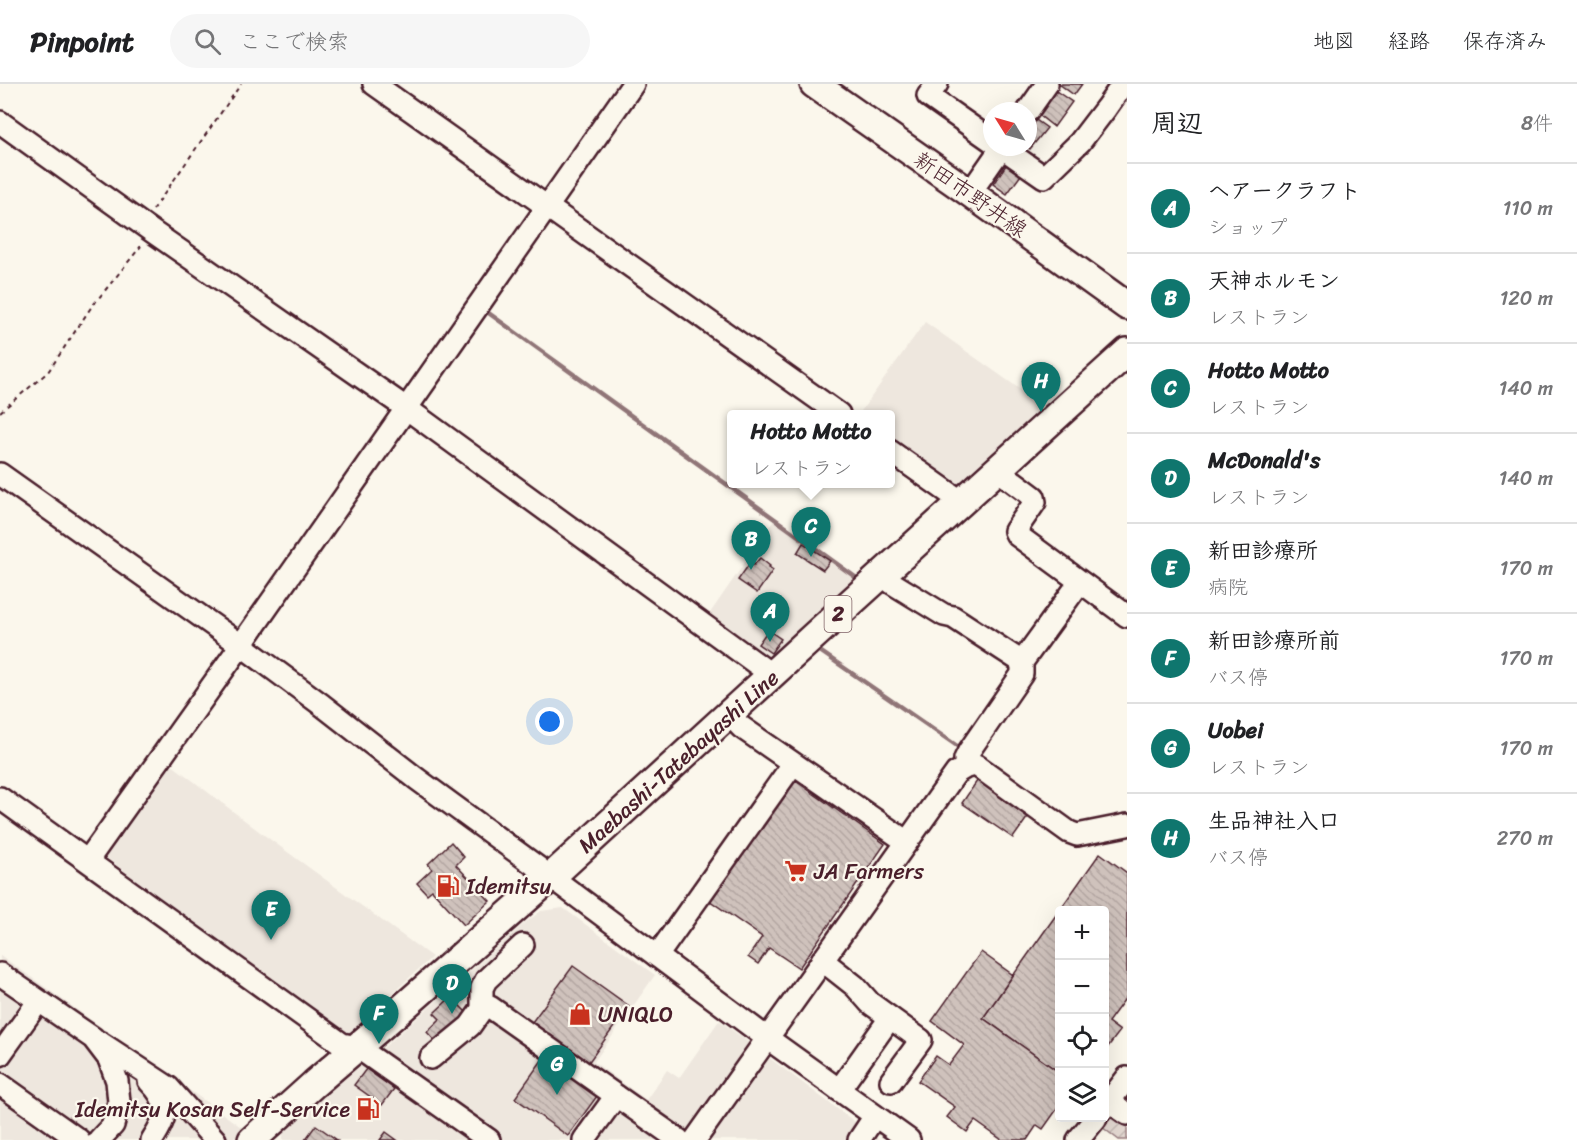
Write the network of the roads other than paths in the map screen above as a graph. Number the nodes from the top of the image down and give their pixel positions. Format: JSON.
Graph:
{"nodes":[{"id":1,"x":374,"y":84,"type":"edge"},
{"id":2,"x":633,"y":84,"type":"edge"},
{"id":3,"x":814,"y":84,"type":"edge"},
{"id":4,"x":937,"y":84,"type":"edge"},
{"id":5,"x":1047,"y":84,"type":"edge"},
{"id":6,"x":1123,"y":84,"type":"edge"},
{"id":7,"x":1034,"y":102,"type":"edge"},
{"id":8,"x":0,"y":122,"type":"edge"},
{"id":9,"x":983,"y":135,"type":"edge"},
{"id":10,"x":993,"y":156,"type":"edge"},
{"id":11,"x":1014,"y":156,"type":"edge"},
{"id":12,"x":970,"y":193,"type":"junction"},
{"id":13,"x":547,"y":207,"type":"junction"},
{"id":14,"x":1127,"y":306,"type":"edge"},
{"id":15,"x":1127,"y":352,"type":"edge"},
{"id":16,"x":406,"y":408,"type":"junction"},
{"id":17,"x":833,"y":410,"type":"edge"},
{"id":18,"x":895,"y":454,"type":"edge"},
{"id":19,"x":1000,"y":467,"type":"junction"},
{"id":20,"x":0,"y":474,"type":"edge"},
{"id":21,"x":962,"y":502,"type":"junction"},
{"id":22,"x":885,"y":572,"type":"junction"},
{"id":23,"x":1080,"y":582,"type":"junction"},
{"id":24,"x":1127,"y":616,"type":"edge"},
{"id":25,"x":241,"y":645,"type":"junction"},
{"id":26,"x":1022,"y":662,"type":"junction"},
{"id":27,"x":772,"y":675,"type":"junction"},
{"id":28,"x":729,"y":714,"type":"junction"},
{"id":29,"x":793,"y":764,"type":"junction"},
{"id":30,"x":966,"y":766,"type":"junction"},
{"id":31,"x":0,"y":798,"type":"edge"},
{"id":32,"x":1127,"y":807,"type":"edge"},
{"id":33,"x":1127,"y":814,"type":"edge"},
{"id":34,"x":1127,"y":825,"type":"edge"},
{"id":35,"x":907,"y":842,"type":"junction"},
{"id":36,"x":88,"y":860,"type":"junction"},
{"id":37,"x":551,"y":876,"type":"junction"},
{"id":38,"x":523,"y":945,"type":"dead end"},
{"id":39,"x":657,"y":956,"type":"junction"},
{"id":40,"x":822,"y":960,"type":"junction"},
{"id":41,"x":0,"y":974,"type":"edge"},
{"id":42,"x":38,"y":1002,"type":"junction"},
{"id":43,"x":490,"y":1007,"type":"dead end"},
{"id":44,"x":890,"y":1018,"type":"junction"},
{"id":45,"x":93,"y":1038,"type":"junction"},
{"id":46,"x":767,"y":1038,"type":"junction"},
{"id":47,"x":357,"y":1047,"type":"junction"},
{"id":48,"x":0,"y":1055,"type":"edge"},
{"id":49,"x":431,"y":1058,"type":"dead end"},
{"id":50,"x":127,"y":1060,"type":"junction"},
{"id":51,"x":1127,"y":1078,"type":"edge"},
{"id":52,"x":891,"y":1081,"type":"dead end"},
{"id":53,"x":0,"y":1084,"type":"edge"},
{"id":54,"x":839,"y":1090,"type":"junction"},
{"id":55,"x":616,"y":1096,"type":"junction"},
{"id":56,"x":1109,"y":1101,"type":"edge"},
{"id":57,"x":1109,"y":1110,"type":"edge"},
{"id":58,"x":1127,"y":1114,"type":"edge"},
{"id":59,"x":875,"y":1116,"type":"junction"},
{"id":60,"x":1093,"y":1122,"type":"edge"},
{"id":61,"x":79,"y":1140,"type":"edge"},
{"id":62,"x":99,"y":1140,"type":"edge"},
{"id":63,"x":152,"y":1140,"type":"edge"},
{"id":64,"x":215,"y":1140,"type":"edge"},
{"id":65,"x":252,"y":1140,"type":"edge"},
{"id":66,"x":489,"y":1140,"type":"edge"},
{"id":67,"x":584,"y":1140,"type":"edge"},
{"id":68,"x":679,"y":1140,"type":"edge"},
{"id":69,"x":695,"y":1140,"type":"edge"},
{"id":70,"x":859,"y":1140,"type":"edge"},
{"id":71,"x":909,"y":1140,"type":"edge"},
{"id":72,"x":1078,"y":1140,"type":"edge"}],
"edges":[{"from":1,"to":13,"type":"street"},
{"from":2,"to":13,"type":"street"},
{"from":3,"to":12,"type":"main road","name":"新田市野井線"},
{"from":4,"to":9,"type":"street"},
{"from":5,"to":7,"type":"street"},
{"from":6,"to":11,"type":"street"},
{"from":8,"to":16,"type":"street"},
{"from":10,"to":12,"type":"street"},
{"from":12,"to":14,"type":"main road","name":"新田市野井線"},
{"from":13,"to":16,"type":"street"},
{"from":13,"to":17,"type":"street"},
{"from":15,"to":19,"type":"main road","name":"Maebashi-Tatebayashi Line","number":"2"},
{"from":16,"to":25,"type":"street"},
{"from":16,"to":27,"type":"street"},
{"from":18,"to":21,"type":"street"},
{"from":19,"to":21,"type":"main road","name":"Maebashi-Tatebayashi Line","number":"2"},
{"from":19,"to":23,"type":"street"},
{"from":20,"to":25,"type":"street"},
{"from":21,"to":22,"type":"main road","name":"Maebashi-Tatebayashi Line","number":"2"},
{"from":22,"to":26,"type":"street"},
{"from":22,"to":27,"type":"main road","name":"Maebashi-Tatebayashi Line","number":"2"},
{"from":23,"to":24,"type":"street"},
{"from":23,"to":26,"type":"street"},
{"from":25,"to":36,"type":"street"},
{"from":25,"to":37,"type":"street"},
{"from":26,"to":30,"type":"street"},
{"from":27,"to":28,"type":"main road","name":"Maebashi-Tatebayashi Line","number":"2"},
{"from":28,"to":29,"type":"street"},
{"from":28,"to":37,"type":"main road","name":"Maebashi-Tatebayashi Line","number":"2"},
{"from":29,"to":35,"type":"street"},
{"from":29,"to":39,"type":"street"},
{"from":30,"to":34,"type":"street"},
{"from":30,"to":35,"type":"street"},
{"from":31,"to":36,"type":"street"},
{"from":32,"to":33,"type":"street"},
{"from":35,"to":40,"type":"street"},
{"from":36,"to":47,"type":"street"},
{"from":37,"to":39,"type":"street"},
{"from":37,"to":47,"type":"main road","name":"Maebashi-Tatebayashi Line","number":"2"},
{"from":38,"to":49,"type":"street"},
{"from":39,"to":46,"type":"street"},
{"from":40,"to":44,"type":"street"},
{"from":40,"to":46,"type":"street"},
{"from":41,"to":42,"type":"street"},
{"from":42,"to":45,"type":"street"},
{"from":42,"to":48,"type":"street"},
{"from":43,"to":55,"type":"street"},
{"from":44,"to":52,"type":"street"},
{"from":44,"to":54,"type":"street"},
{"from":45,"to":50,"type":"street"},
{"from":45,"to":62,"type":"street"},
{"from":46,"to":54,"type":"street"},
{"from":46,"to":69,"type":"street"},
{"from":47,"to":65,"type":"main road","name":"Maebashi-Tatebayashi Line","number":"2"},
{"from":47,"to":66,"type":"street"},
{"from":50,"to":63,"type":"street"},
{"from":50,"to":64,"type":"street"},
{"from":51,"to":56,"type":"street"},
{"from":53,"to":61,"type":"street"},
{"from":54,"to":59,"type":"street"},
{"from":55,"to":67,"type":"street"},
{"from":55,"to":68,"type":"street"},
{"from":57,"to":58,"type":"street"},
{"from":59,"to":70,"type":"street"},
{"from":59,"to":71,"type":"street"},
{"from":60,"to":72,"type":"street"}]}
